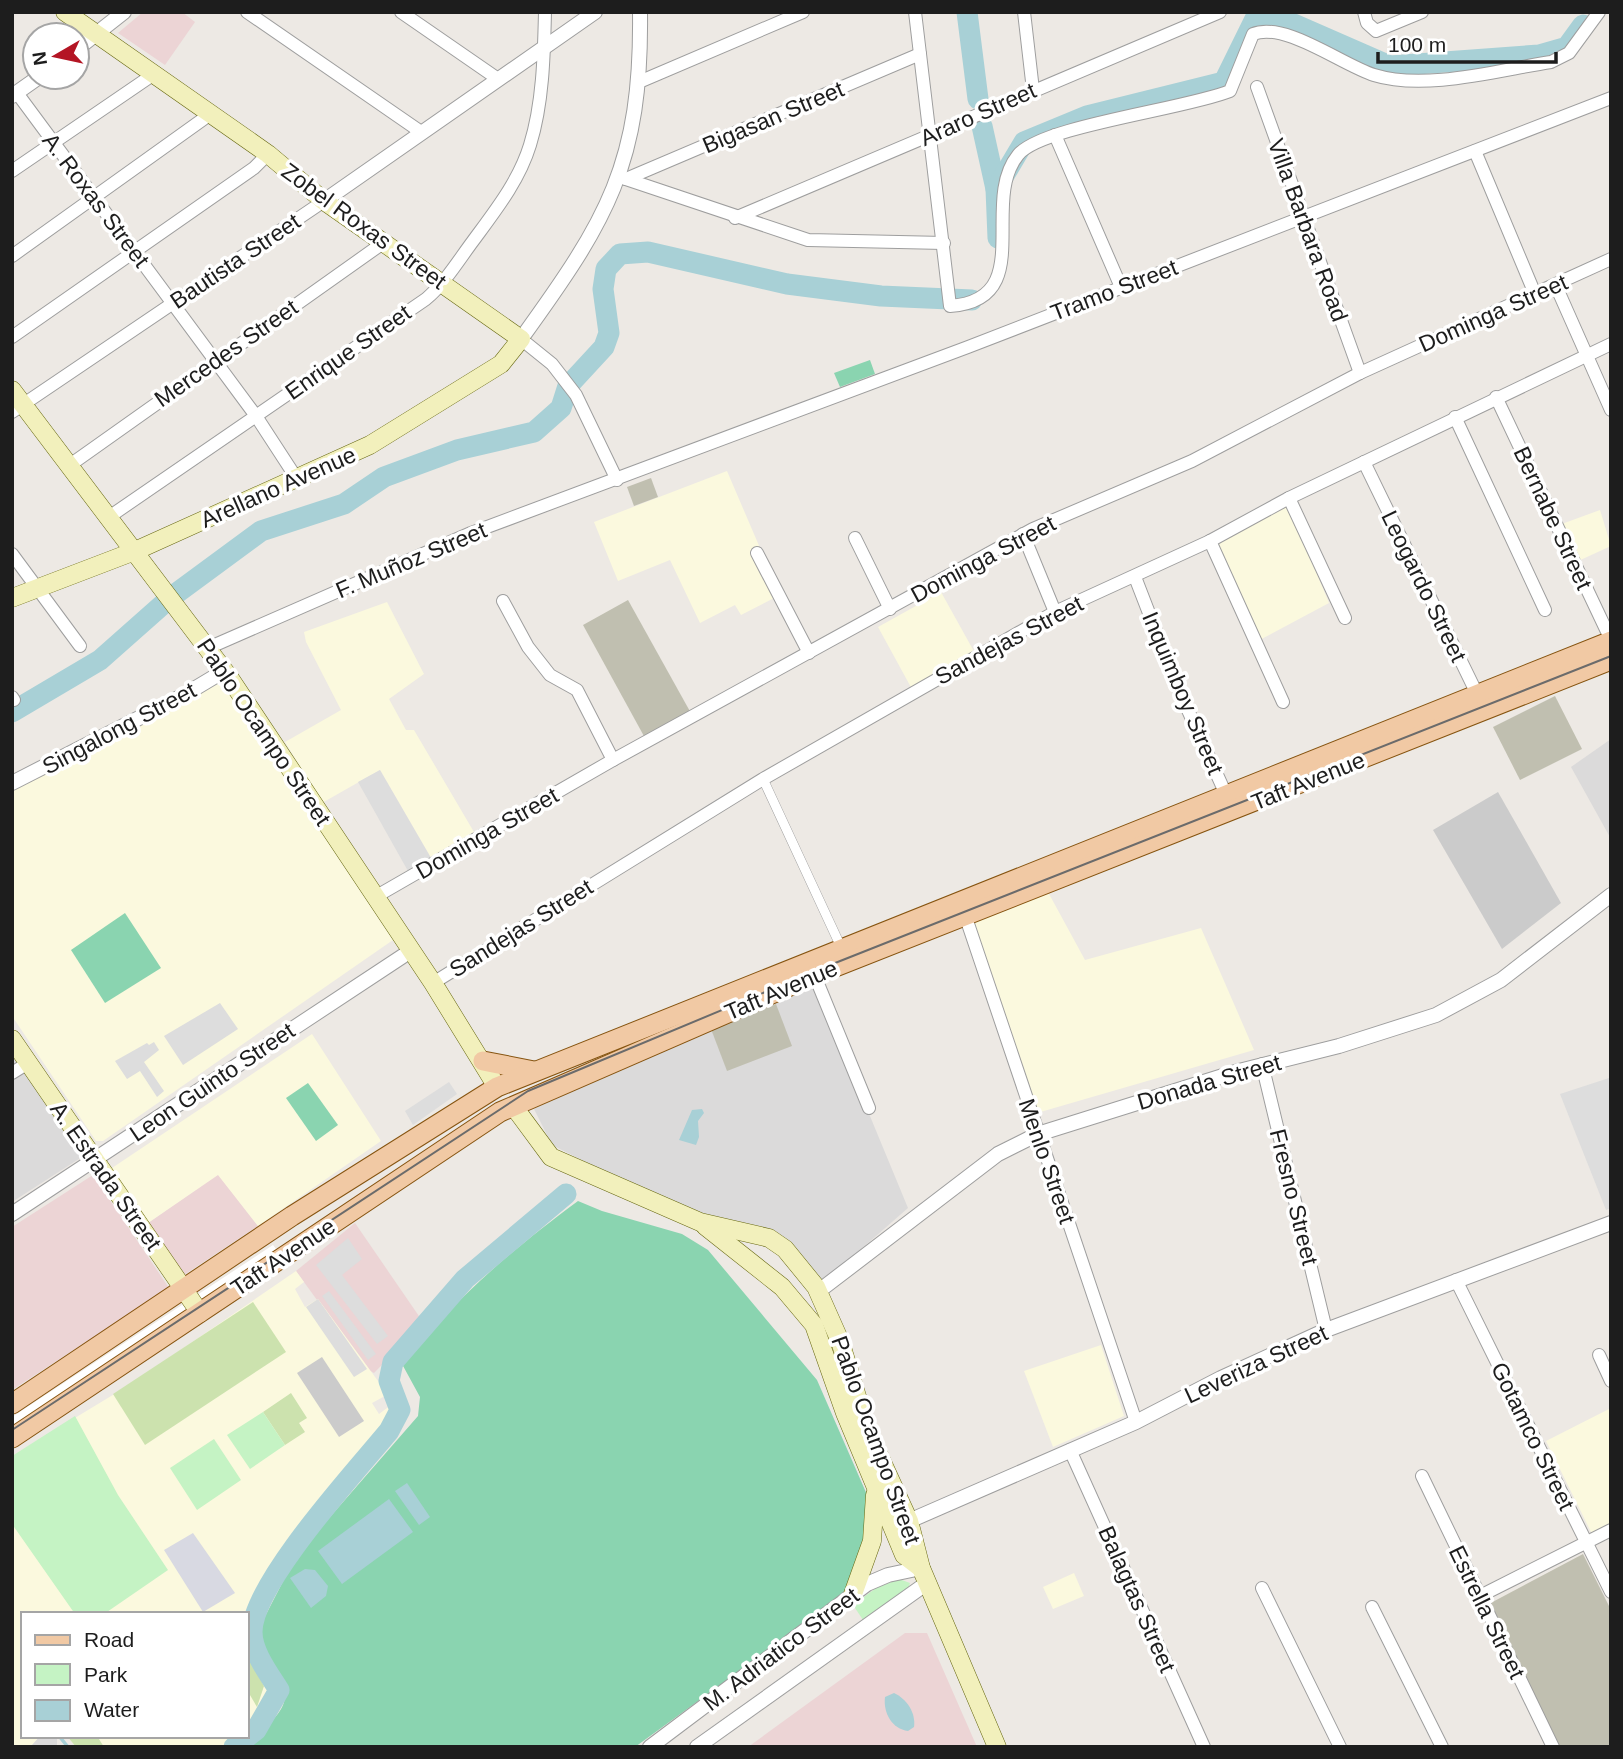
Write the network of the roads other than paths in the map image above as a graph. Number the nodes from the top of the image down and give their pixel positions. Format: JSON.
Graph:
{"nodes":[{"id":1,"x":65,"y":12,"type":"edge"},
{"id":2,"x":124,"y":12,"type":"edge"},
{"id":3,"x":247,"y":12,"type":"edge"},
{"id":4,"x":401,"y":12,"type":"edge"},
{"id":5,"x":545,"y":12,"type":"edge"},
{"id":6,"x":594,"y":12,"type":"edge"},
{"id":7,"x":640,"y":12,"type":"edge"},
{"id":8,"x":803,"y":12,"type":"edge"},
{"id":9,"x":915,"y":12,"type":"edge"},
{"id":10,"x":1024,"y":12,"type":"edge"},
{"id":11,"x":1220,"y":12,"type":"edge"},
{"id":12,"x":1364,"y":12,"type":"edge"},
{"id":13,"x":1422,"y":12,"type":"edge"},
{"id":14,"x":1599,"y":12,"type":"edge"},
{"id":15,"x":97,"y":34,"type":"junction"},
{"id":16,"x":91,"y":38,"type":"edge"},
{"id":17,"x":544,"y":48,"type":"junction"},
{"id":18,"x":920,"y":54,"type":"junction"},
{"id":19,"x":154,"y":74,"type":"junction"},
{"id":20,"x":498,"y":79,"type":"junction"},
{"id":21,"x":639,"y":82,"type":"junction"},
{"id":22,"x":1256,"y":87,"type":"dead end"},
{"id":23,"x":1033,"y":90,"type":"junction"},
{"id":24,"x":15,"y":95,"type":"edge"},
{"id":25,"x":1611,"y":98,"type":"edge"},
{"id":26,"x":209,"y":115,"type":"junction"},
{"id":27,"x":421,"y":132,"type":"junction"},
{"id":28,"x":931,"y":135,"type":"junction"},
{"id":29,"x":1055,"y":135,"type":"junction"},
{"id":30,"x":54,"y":143,"type":"junction"},
{"id":31,"x":1475,"y":151,"type":"junction"},
{"id":32,"x":268,"y":154,"type":"junction"},
{"id":33,"x":12,"y":171,"type":"edge"},
{"id":34,"x":623,"y":178,"type":"junction"},
{"id":35,"x":94,"y":197,"type":"junction"},
{"id":36,"x":324,"y":201,"type":"junction"},
{"id":37,"x":735,"y":218,"type":"junction"},
{"id":38,"x":1303,"y":218,"type":"junction"},
{"id":39,"x":383,"y":243,"type":"junction"},
{"id":40,"x":944,"y":243,"type":"junction"},
{"id":41,"x":135,"y":252,"type":"junction"},
{"id":42,"x":12,"y":256,"type":"edge"},
{"id":43,"x":1611,"y":259,"type":"edge"},
{"id":44,"x":442,"y":284,"type":"junction"},
{"id":45,"x":1556,"y":286,"type":"junction"},
{"id":46,"x":1121,"y":287,"type":"junction"},
{"id":47,"x":1535,"y":294,"type":"junction"},
{"id":48,"x":172,"y":302,"type":"junction"},
{"id":49,"x":12,"y":337,"type":"edge"},
{"id":50,"x":521,"y":339,"type":"junction"},
{"id":51,"x":1611,"y":344,"type":"edge"},
{"id":52,"x":1586,"y":355,"type":"junction"},
{"id":53,"x":215,"y":361,"type":"junction"},
{"id":54,"x":1360,"y":373,"type":"junction"},
{"id":55,"x":1496,"y":397,"type":"junction"},
{"id":56,"x":16,"y":402,"type":"edge"},
{"id":57,"x":1611,"y":410,"type":"edge"},
{"id":58,"x":256,"y":415,"type":"junction"},
{"id":59,"x":1455,"y":416,"type":"junction"},
{"id":60,"x":1364,"y":462,"type":"junction"},
{"id":61,"x":70,"y":464,"type":"junction"},
{"id":62,"x":297,"y":479,"type":"junction"},
{"id":63,"x":617,"y":480,"type":"junction"},
{"id":64,"x":1289,"y":498,"type":"junction"},
{"id":65,"x":109,"y":517,"type":"junction"},
{"id":66,"x":1023,"y":534,"type":"junction"},
{"id":67,"x":855,"y":538,"type":"dead end"},
{"id":68,"x":1210,"y":541,"type":"junction"},
{"id":69,"x":135,"y":551,"type":"junction"},
{"id":70,"x":757,"y":552,"type":"dead end"},
{"id":71,"x":12,"y":554,"type":"edge"},
{"id":72,"x":1135,"y":577,"type":"junction"},
{"id":73,"x":38,"y":589,"type":"junction"},
{"id":74,"x":12,"y":598,"type":"edge"},
{"id":75,"x":503,"y":601,"type":"dead end"},
{"id":76,"x":890,"y":609,"type":"junction"},
{"id":77,"x":1545,"y":610,"type":"dead end"},
{"id":78,"x":1055,"y":612,"type":"junction"},
{"id":79,"x":1345,"y":618,"type":"dead end"},
{"id":80,"x":1611,"y":640,"type":"edge"},
{"id":81,"x":80,"y":646,"type":"dead end"},
{"id":82,"x":208,"y":648,"type":"junction"},
{"id":83,"x":809,"y":653,"type":"junction"},
{"id":84,"x":1611,"y":660,"type":"edge"},
{"id":85,"x":1562,"y":670,"type":"junction"},
{"id":86,"x":224,"y":671,"type":"junction"},
{"id":87,"x":1283,"y":702,"type":"dead end"},
{"id":88,"x":1477,"y":703,"type":"junction"},
{"id":89,"x":613,"y":760,"type":"junction"},
{"id":90,"x":763,"y":779,"type":"junction"},
{"id":91,"x":12,"y":783,"type":"edge"},
{"id":92,"x":1229,"y":802,"type":"junction"},
{"id":93,"x":1611,"y":895,"type":"edge"},
{"id":94,"x":375,"y":897,"type":"junction"},
{"id":95,"x":963,"y":908,"type":"junction"},
{"id":96,"x":841,"y":947,"type":"junction"},
{"id":97,"x":412,"y":950,"type":"junction"},
{"id":98,"x":812,"y":968,"type":"junction"},
{"id":99,"x":433,"y":983,"type":"junction"},
{"id":100,"x":12,"y":1039,"type":"edge"},
{"id":101,"x":482,"y":1061,"type":"junction"},
{"id":102,"x":28,"y":1063,"type":"junction"},
{"id":103,"x":1262,"y":1064,"type":"junction"},
{"id":104,"x":542,"y":1071,"type":"junction"},
{"id":105,"x":12,"y":1073,"type":"edge"},
{"id":106,"x":497,"y":1087,"type":"junction"},
{"id":107,"x":514,"y":1107,"type":"junction"},
{"id":108,"x":869,"y":1108,"type":"dead end"},
{"id":109,"x":1038,"y":1133,"type":"junction"},
{"id":110,"x":94,"y":1161,"type":"junction"},
{"id":111,"x":12,"y":1213,"type":"edge"},
{"id":112,"x":700,"y":1222,"type":"junction"},
{"id":113,"x":1611,"y":1223,"type":"edge"},
{"id":114,"x":769,"y":1238,"type":"junction"},
{"id":115,"x":752,"y":1263,"type":"junction"},
{"id":116,"x":1456,"y":1280,"type":"junction"},
{"id":117,"x":185,"y":1289,"type":"junction"},
{"id":118,"x":819,"y":1291,"type":"junction"},
{"id":119,"x":827,"y":1311,"type":"junction"},
{"id":120,"x":200,"y":1313,"type":"junction"},
{"id":121,"x":814,"y":1325,"type":"junction"},
{"id":122,"x":1326,"y":1330,"type":"junction"},
{"id":123,"x":1599,"y":1355,"type":"dead end"},
{"id":124,"x":1611,"y":1381,"type":"edge"},
{"id":125,"x":12,"y":1405,"type":"edge"},
{"id":126,"x":1136,"y":1422,"type":"junction"},
{"id":127,"x":29,"y":1427,"type":"junction"},
{"id":128,"x":12,"y":1438,"type":"edge"},
{"id":129,"x":1070,"y":1450,"type":"junction"},
{"id":130,"x":1422,"y":1476,"type":"dead end"},
{"id":131,"x":874,"y":1485,"type":"junction"},
{"id":132,"x":909,"y":1521,"type":"junction"},
{"id":133,"x":1611,"y":1530,"type":"edge"},
{"id":134,"x":1586,"y":1542,"type":"junction"},
{"id":135,"x":924,"y":1575,"type":"junction"},
{"id":136,"x":1262,"y":1588,"type":"dead end"},
{"id":137,"x":1611,"y":1592,"type":"edge"},
{"id":138,"x":853,"y":1594,"type":"junction"},
{"id":139,"x":1480,"y":1597,"type":"junction"},
{"id":140,"x":1372,"y":1607,"type":"dead end"},
{"id":141,"x":650,"y":1747,"type":"edge"},
{"id":142,"x":697,"y":1747,"type":"edge"},
{"id":143,"x":998,"y":1747,"type":"edge"},
{"id":144,"x":1204,"y":1747,"type":"edge"},
{"id":145,"x":1340,"y":1747,"type":"edge"},
{"id":146,"x":1442,"y":1747,"type":"edge"},
{"id":147,"x":1553,"y":1747,"type":"edge"}],
"edges":[{"from":1,"to":15,"type":"main road","name":"Zobel Roxas Street"},
{"from":2,"to":15,"type":"street"},
{"from":3,"to":27,"type":"street"},
{"from":4,"to":20,"type":"street"},
{"from":5,"to":17,"type":"street","name":"Enrique Street"},
{"from":6,"to":17,"type":"street","name":"Bautista Street"},
{"from":7,"to":21,"type":"street"},
{"from":8,"to":21,"type":"street"},
{"from":9,"to":18,"type":"street"},
{"from":10,"to":23,"type":"street"},
{"from":11,"to":23,"type":"street","name":"Araro Street"},
{"from":12,"to":13,"type":"street"},
{"from":14,"to":29,"type":"street"},
{"from":15,"to":16,"type":"street"},
{"from":15,"to":19,"type":"main road","name":"Zobel Roxas Street"},
{"from":17,"to":20,"type":"street","name":"Bautista Street"},
{"from":17,"to":44,"type":"street","name":"Enrique Street"},
{"from":18,"to":28,"type":"street"},
{"from":18,"to":34,"type":"street","name":"Bigasan Street"},
{"from":19,"to":26,"type":"main road","name":"Zobel Roxas Street"},
{"from":19,"to":30,"type":"street"},
{"from":20,"to":27,"type":"street","name":"Bautista Street"},
{"from":21,"to":34,"type":"street"},
{"from":22,"to":38,"type":"street","name":"Villa Barbara Road"},
{"from":23,"to":28,"type":"street","name":"Araro Street"},
{"from":24,"to":30,"type":"street","name":"A. Roxas Street"},
{"from":25,"to":31,"type":"street","name":"Tramo Street"},
{"from":26,"to":32,"type":"main road","name":"Zobel Roxas Street"},
{"from":26,"to":35,"type":"street"},
{"from":27,"to":36,"type":"street","name":"Bautista Street"},
{"from":28,"to":37,"type":"street","name":"Araro Street"},
{"from":28,"to":40,"type":"street"},
{"from":29,"to":40,"type":"street"},
{"from":29,"to":46,"type":"street"},
{"from":30,"to":33,"type":"street"},
{"from":30,"to":35,"type":"street","name":"A. Roxas Street"},
{"from":31,"to":38,"type":"street","name":"Tramo Street"},
{"from":31,"to":47,"type":"street"},
{"from":32,"to":36,"type":"main road","name":"Zobel Roxas Street"},
{"from":32,"to":41,"type":"street"},
{"from":34,"to":37,"type":"street"},
{"from":34,"to":50,"type":"street"},
{"from":35,"to":41,"type":"street","name":"A. Roxas Street"},
{"from":35,"to":42,"type":"street"},
{"from":36,"to":39,"type":"main road","name":"Zobel Roxas Street"},
{"from":36,"to":48,"type":"street","name":"Bautista Street"},
{"from":37,"to":40,"type":"street"},
{"from":38,"to":46,"type":"street","name":"Tramo Street"},
{"from":38,"to":54,"type":"street","name":"Villa Barbara Road"},
{"from":39,"to":44,"type":"main road","name":"Zobel Roxas Street"},
{"from":39,"to":53,"type":"street","name":"Mercedes Street"},
{"from":41,"to":48,"type":"street","name":"A. Roxas Street"},
{"from":41,"to":49,"type":"street"},
{"from":43,"to":45,"type":"street","name":"Dominga Street"},
{"from":44,"to":50,"type":"main road","name":"Zobel Roxas Street"},
{"from":44,"to":58,"type":"street","name":"Enrique Street"},
{"from":45,"to":47,"type":"street","name":"Dominga Street"},
{"from":45,"to":52,"type":"street"},
{"from":46,"to":63,"type":"street","name":"Tramo Street"},
{"from":47,"to":54,"type":"street","name":"Dominga Street"},
{"from":48,"to":53,"type":"street","name":"A. Roxas Street"},
{"from":48,"to":56,"type":"street","name":"Bautista Street"},
{"from":50,"to":62,"type":"main road","name":"Arellano Avenue"},
{"from":50,"to":63,"type":"street","name":"Zobel Roxas Street"},
{"from":51,"to":52,"type":"street","name":"Sandejas Street"},
{"from":52,"to":55,"type":"street","name":"Sandejas Street"},
{"from":52,"to":57,"type":"street"},
{"from":53,"to":58,"type":"street","name":"A. Roxas Street"},
{"from":53,"to":61,"type":"street","name":"Mercedes Street"},
{"from":54,"to":66,"type":"street","name":"Dominga Street"},
{"from":55,"to":59,"type":"street","name":"Sandejas Street"},
{"from":55,"to":80,"type":"street","name":"Bernabe Street"},
{"from":56,"to":61,"type":"main road","name":"Pablo Ocampo Street"},
{"from":58,"to":62,"type":"street","name":"A. Roxas Street"},
{"from":58,"to":65,"type":"street","name":"Enrique Street"},
{"from":59,"to":60,"type":"street","name":"Sandejas Street"},
{"from":59,"to":77,"type":"street"},
{"from":60,"to":64,"type":"street","name":"Sandejas Street"},
{"from":60,"to":88,"type":"street","name":"Leogardo Street"},
{"from":61,"to":65,"type":"main road","name":"Pablo Ocampo Street"},
{"from":62,"to":69,"type":"main road","name":"Arellano Avenue"},
{"from":63,"to":82,"type":"street","name":"F. Muñoz Street"},
{"from":64,"to":68,"type":"street","name":"Sandejas Street"},
{"from":64,"to":79,"type":"street"},
{"from":65,"to":69,"type":"main road","name":"Pablo Ocampo Street"},
{"from":66,"to":76,"type":"street","name":"Dominga Street"},
{"from":66,"to":78,"type":"street"},
{"from":67,"to":76,"type":"street"},
{"from":68,"to":72,"type":"street","name":"Sandejas Street"},
{"from":68,"to":87,"type":"street"},
{"from":69,"to":73,"type":"main road","name":"Arellano Avenue"},
{"from":69,"to":82,"type":"main road","name":"Pablo Ocampo Street"},
{"from":70,"to":83,"type":"street"},
{"from":71,"to":73,"type":"street"},
{"from":72,"to":78,"type":"street","name":"Sandejas Street"},
{"from":72,"to":92,"type":"street","name":"Inquimboy Street"},
{"from":73,"to":74,"type":"main road","name":"Arellano Avenue"},
{"from":73,"to":81,"type":"street"},
{"from":75,"to":89,"type":"street"},
{"from":76,"to":83,"type":"street","name":"Dominga Street"},
{"from":78,"to":90,"type":"street","name":"Sandejas Street"},
{"from":80,"to":85,"type":"main road","name":"Taft Avenue"},
{"from":82,"to":86,"type":"main road","name":"Pablo Ocampo Street"},
{"from":83,"to":89,"type":"street","name":"Dominga Street"},
{"from":84,"to":85,"type":"main road","name":"Taft Avenue"},
{"from":85,"to":88,"type":"main road","name":"Taft Avenue"},
{"from":86,"to":91,"type":"street","name":"Singalong Street"},
{"from":86,"to":94,"type":"main road","name":"Pablo Ocampo Street"},
{"from":88,"to":92,"type":"main road","name":"Taft Avenue"},
{"from":89,"to":94,"type":"street","name":"Dominga Street"},
{"from":90,"to":96,"type":"street"},
{"from":90,"to":99,"type":"street","name":"Sandejas Street"},
{"from":92,"to":95,"type":"main road","name":"Taft Avenue"},
{"from":93,"to":103,"type":"street","name":"Donada Street"},
{"from":94,"to":97,"type":"main road","name":"Pablo Ocampo Street"},
{"from":95,"to":96,"type":"main road","name":"Taft Avenue"},
{"from":95,"to":98,"type":"main road","name":"Taft Avenue"},
{"from":95,"to":109,"type":"street","name":"Menlo Street"},
{"from":96,"to":98,"type":"main road","name":"Taft Avenue"},
{"from":97,"to":99,"type":"main road","name":"Pablo Ocampo Street"},
{"from":97,"to":110,"type":"street","name":"Leon Guinto Street"},
{"from":98,"to":104,"type":"main road","name":"Taft Avenue"},
{"from":98,"to":107,"type":"main road","name":"Taft Avenue"},
{"from":98,"to":108,"type":"street"},
{"from":99,"to":101,"type":"main road","name":"Pablo Ocampo Street"},
{"from":100,"to":102,"type":"main road","name":"A. Estrada Street"},
{"from":101,"to":104,"type":"main road"},
{"from":101,"to":106,"type":"main road","name":"Pablo Ocampo Street"},
{"from":102,"to":105,"type":"street"},
{"from":102,"to":110,"type":"main road","name":"A. Estrada Street"},
{"from":103,"to":109,"type":"street","name":"Donada Street"},
{"from":103,"to":122,"type":"street","name":"Fresno Street"},
{"from":104,"to":106,"type":"main road","name":"Taft Avenue"},
{"from":106,"to":117,"type":"main road","name":"Taft Avenue"},
{"from":107,"to":112,"type":"main road","name":"Pablo Ocampo Street"},
{"from":107,"to":120,"type":"main road","name":"Taft Avenue"},
{"from":109,"to":118,"type":"street","name":"Donada Street"},
{"from":109,"to":126,"type":"street","name":"Menlo Street"},
{"from":110,"to":111,"type":"street","name":"Leon Guinto Street"},
{"from":110,"to":117,"type":"main road","name":"A. Estrada Street"},
{"from":112,"to":114,"type":"main road","name":"Pablo Ocampo Street"},
{"from":112,"to":115,"type":"main road","name":"Pablo Ocampo Street"},
{"from":113,"to":116,"type":"street","name":"Leveriza Street"},
{"from":114,"to":115,"type":"main road"},
{"from":114,"to":118,"type":"main road","name":"Pablo Ocampo Street"},
{"from":115,"to":121,"type":"main road","name":"Pablo Ocampo Street"},
{"from":116,"to":122,"type":"street","name":"Leveriza Street"},
{"from":116,"to":134,"type":"street","name":"Gotamco Street"},
{"from":117,"to":120,"type":"main road","name":"A. Estrada Street"},
{"from":117,"to":125,"type":"main road","name":"Taft Avenue"},
{"from":118,"to":119,"type":"main road","name":"Pablo Ocampo Street"},
{"from":119,"to":121,"type":"main road"},
{"from":119,"to":132,"type":"main road","name":"Pablo Ocampo Street"},
{"from":120,"to":127,"type":"main road","name":"Taft Avenue"},
{"from":121,"to":131,"type":"main road","name":"Pablo Ocampo Street"},
{"from":122,"to":126,"type":"street","name":"Leveriza Street"},
{"from":123,"to":124,"type":"street"},
{"from":125,"to":127,"type":"main road"},
{"from":126,"to":129,"type":"street","name":"Leveriza Street"},
{"from":127,"to":128,"type":"main road","name":"Taft Avenue"},
{"from":129,"to":132,"type":"street","name":"Leveriza Street"},
{"from":129,"to":144,"type":"street","name":"Balagtas Street"},
{"from":130,"to":139,"type":"street","name":"Estrella Street"},
{"from":131,"to":135,"type":"main road","name":"Pablo Ocampo Street"},
{"from":131,"to":138,"type":"main road"},
{"from":132,"to":135,"type":"main road","name":"Pablo Ocampo Street"},
{"from":133,"to":134,"type":"street"},
{"from":134,"to":137,"type":"street","name":"Gotamco Street"},
{"from":134,"to":139,"type":"street"},
{"from":135,"to":138,"type":"street","name":"M. Adriatico Street"},
{"from":135,"to":142,"type":"street","name":"M. Adriatico Street"},
{"from":135,"to":143,"type":"main road","name":"Pablo Ocampo Street"},
{"from":136,"to":145,"type":"street"},
{"from":138,"to":141,"type":"street","name":"M. Adriatico Street"},
{"from":139,"to":147,"type":"street","name":"Estrella Street"},
{"from":140,"to":146,"type":"street"}]}
